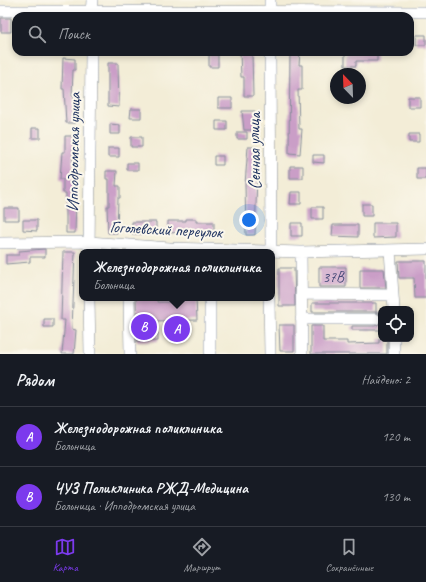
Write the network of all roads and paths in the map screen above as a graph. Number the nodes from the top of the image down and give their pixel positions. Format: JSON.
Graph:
{"nodes":[{"id":1,"x":270,"y":0,"type":"edge"},
{"id":2,"x":91,"y":9,"type":"edge"},
{"id":3,"x":0,"y":10,"type":"edge"},
{"id":4,"x":198,"y":12,"type":"edge"},
{"id":5,"x":270,"y":12,"type":"edge"},
{"id":6,"x":414,"y":12,"type":"edge"},
{"id":7,"x":426,"y":12,"type":"edge"},
{"id":8,"x":91,"y":56,"type":"edge"},
{"id":9,"x":270,"y":56,"type":"edge"},
{"id":10,"x":0,"y":243,"type":"edge"},
{"id":11,"x":89,"y":247,"type":"edge"},
{"id":12,"x":143,"y":249,"type":"edge"},
{"id":13,"x":269,"y":249,"type":"edge"},
{"id":14,"x":426,"y":249,"type":"edge"},
{"id":15,"x":390,"y":250,"type":"junction"},
{"id":16,"x":275,"y":251,"type":"edge"},
{"id":17,"x":301,"y":252,"type":"junction"},
{"id":18,"x":301,"y":294,"type":"junction"},
{"id":19,"x":393,"y":296,"type":"junction"},
{"id":20,"x":89,"y":301,"type":"edge"},
{"id":21,"x":129,"y":301,"type":"edge"},
{"id":22,"x":210,"y":301,"type":"edge"},
{"id":23,"x":269,"y":301,"type":"edge"},
{"id":24,"x":394,"y":306,"type":"edge"},
{"id":25,"x":302,"y":319,"type":"junction"},
{"id":26,"x":375,"y":319,"type":"dead end"},
{"id":27,"x":394,"y":342,"type":"edge"},
{"id":28,"x":90,"y":354,"type":"edge"},
{"id":29,"x":130,"y":354,"type":"edge"},
{"id":30,"x":210,"y":354,"type":"edge"},
{"id":31,"x":270,"y":354,"type":"edge"},
{"id":32,"x":302,"y":354,"type":"edge"},
{"id":33,"x":394,"y":354,"type":"edge"}],
"edges":[{"from":1,"to":5,"type":"street"},
{"from":2,"to":3,"type":"street"},
{"from":2,"to":4,"type":"street"},
{"from":6,"to":7,"type":"street"},
{"from":8,"to":11,"type":"street","name":"Ипподромская улица"},
{"from":9,"to":13,"type":"street","name":"Сенная улица"},
{"from":10,"to":11,"type":"street","name":"Гоголевский переулок"},
{"from":11,"to":12,"type":"street","name":"Гоголевский переулок"},
{"from":14,"to":15,"type":"street","name":"Гоголевский переулок"},
{"from":15,"to":17,"type":"street","name":"Гоголевский переулок"},
{"from":15,"to":19,"type":"street"},
{"from":16,"to":17,"type":"street","name":"Гоголевский переулок"},
{"from":17,"to":18,"type":"street"},
{"from":18,"to":19,"type":"street"},
{"from":18,"to":25,"type":"street"},
{"from":19,"to":24,"type":"street"},
{"from":20,"to":28,"type":"street"},
{"from":21,"to":29,"type":"street"},
{"from":22,"to":30,"type":"street"},
{"from":23,"to":31,"type":"street"},
{"from":25,"to":26,"type":"street"},
{"from":25,"to":32,"type":"street"},
{"from":27,"to":33,"type":"street"}]}
